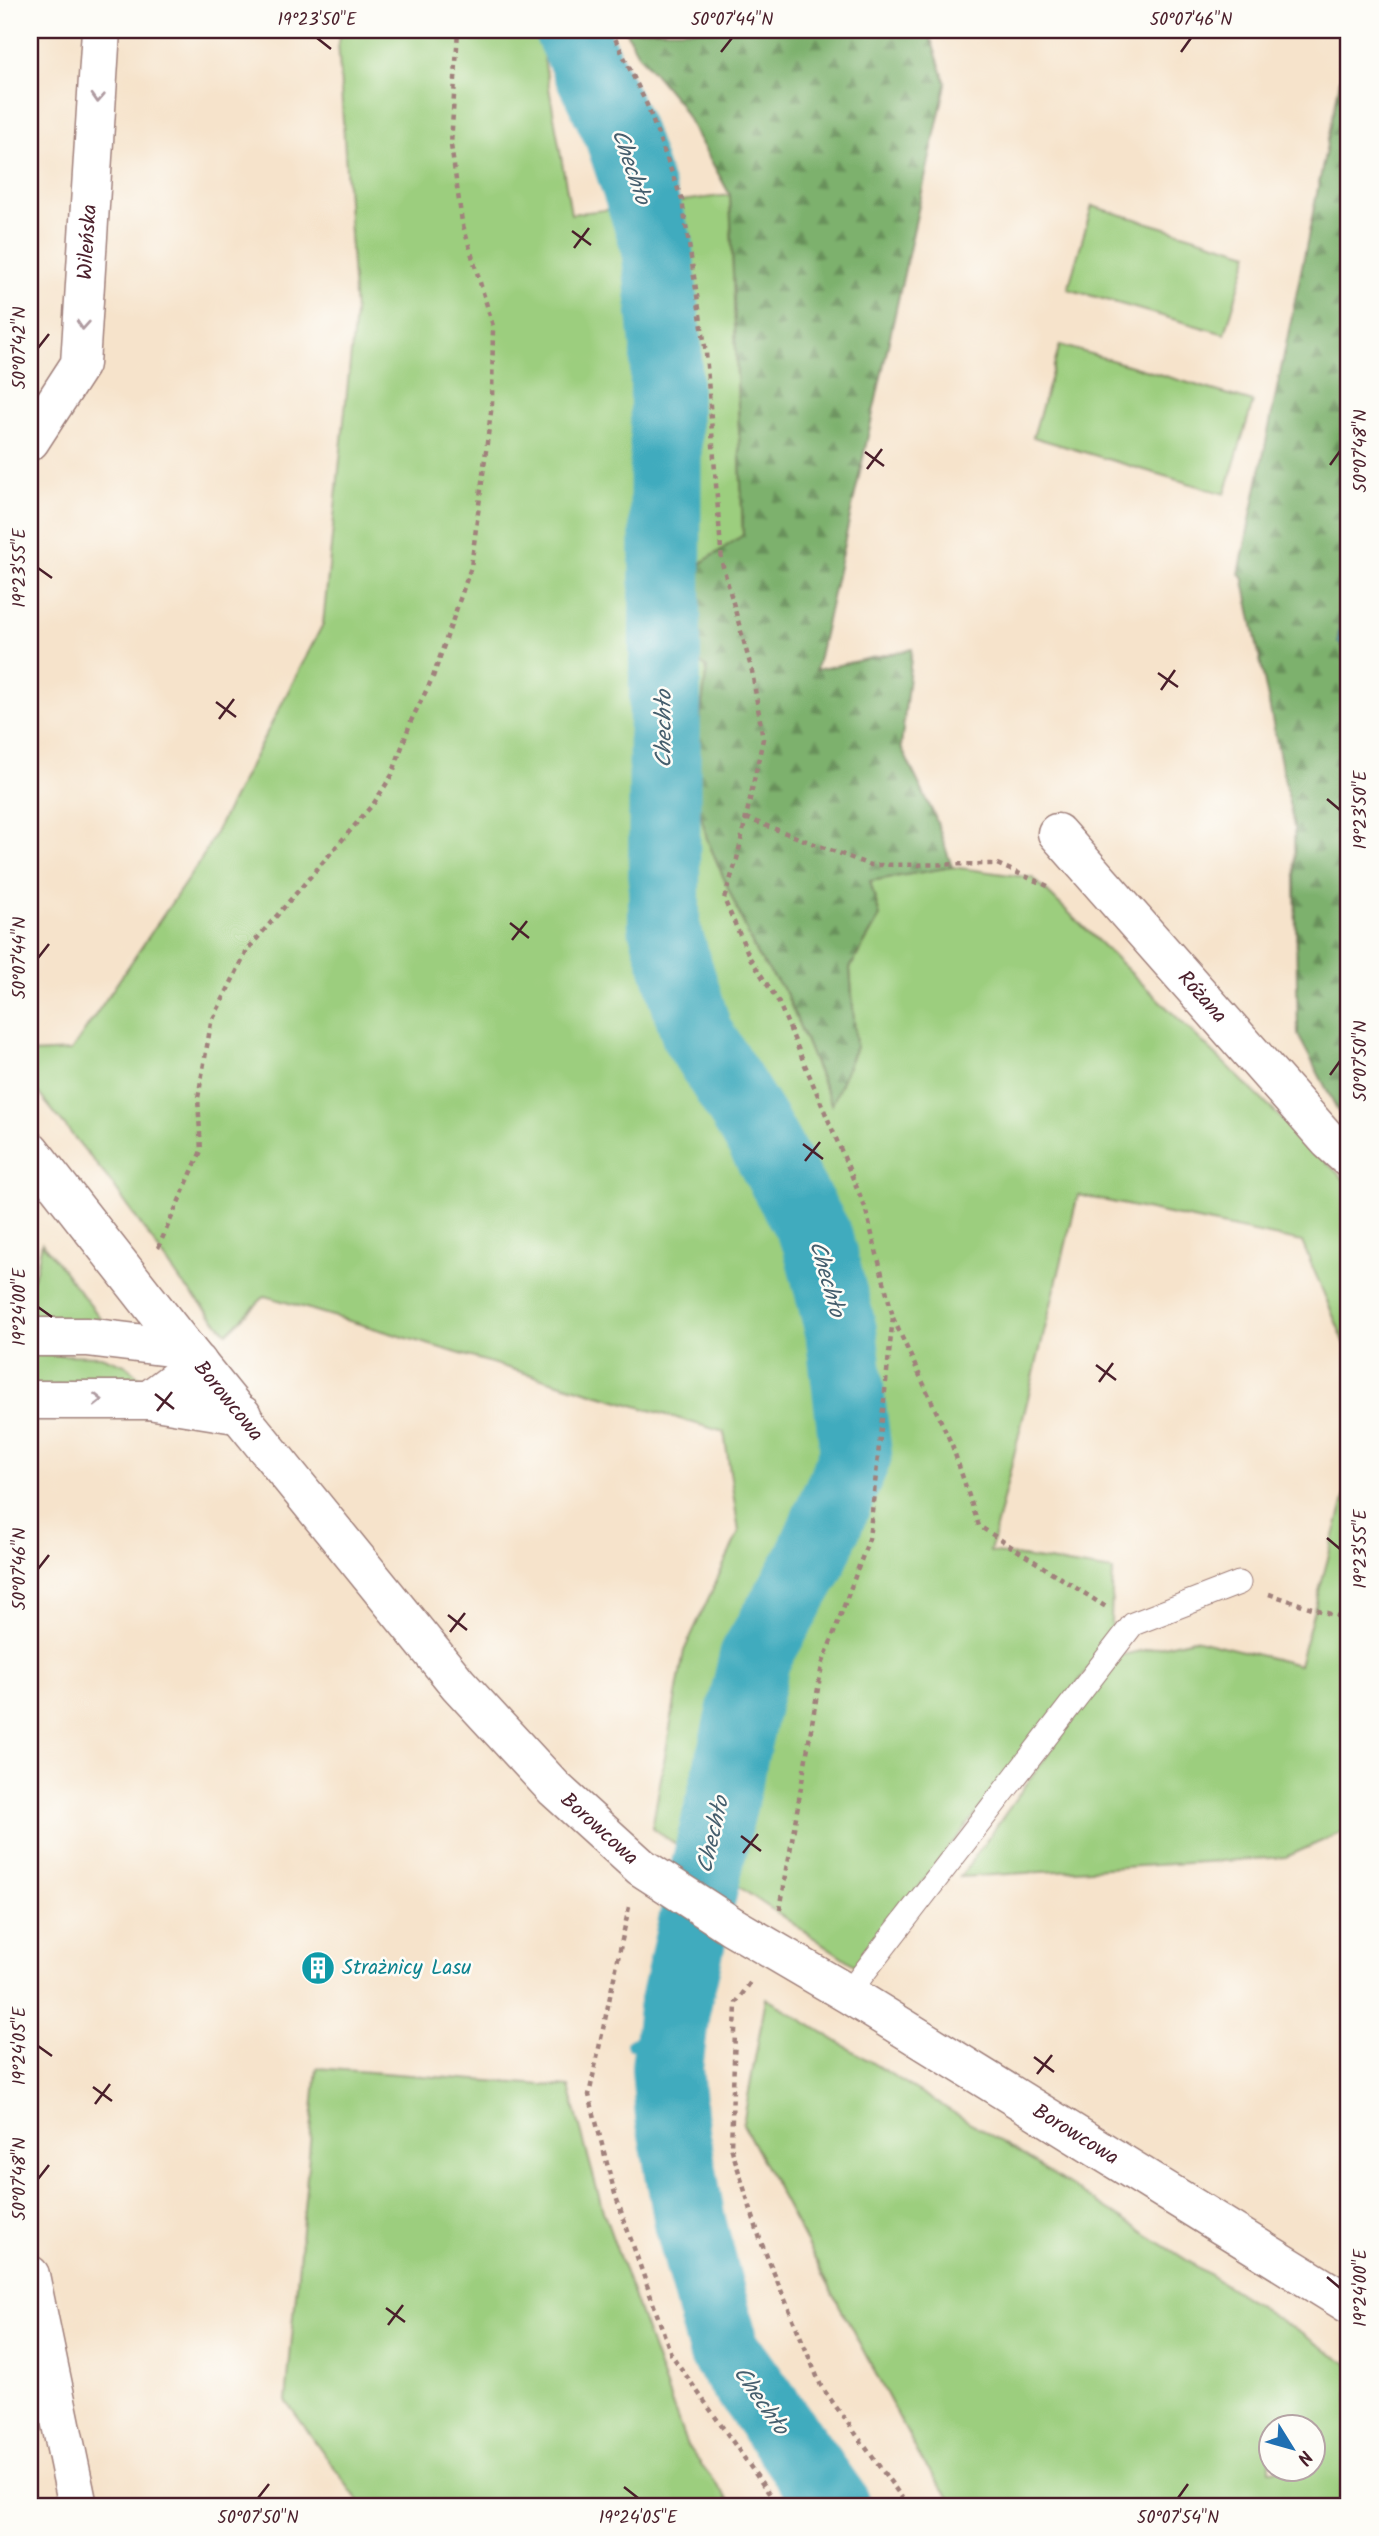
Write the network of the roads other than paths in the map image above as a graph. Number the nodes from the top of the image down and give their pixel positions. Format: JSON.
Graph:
{"nodes":[{"id":1,"x":101,"y":30,"type":"edge"},
{"id":2,"x":30,"y":441,"type":"edge"},
{"id":3,"x":1057,"y":832,"type":"dead end"},
{"id":4,"x":30,"y":1150,"type":"edge"},
{"id":5,"x":1349,"y":1159,"type":"edge"},
{"id":6,"x":30,"y":1337,"type":"edge"},
{"id":7,"x":192,"y":1356,"type":"junction"},
{"id":8,"x":30,"y":1400,"type":"edge"},
{"id":9,"x":149,"y":1400,"type":"junction"},
{"id":10,"x":242,"y":1415,"type":"junction"},
{"id":11,"x":1239,"y":1583,"type":"road end"},
{"id":12,"x":850,"y":1994,"type":"junction"},
{"id":13,"x":30,"y":2275,"type":"edge"},
{"id":14,"x":1349,"y":2304,"type":"edge"},
{"id":15,"x":78,"y":2506,"type":"edge"}],
"edges":[{"from":1,"to":2,"type":"street","name":"Wileńska","one_way":true},
{"from":3,"to":5,"type":"street","name":"Różana"},
{"from":4,"to":7,"type":"street","name":"Borowcowa"},
{"from":6,"to":7,"type":"street"},
{"from":7,"to":9,"type":"street"},
{"from":7,"to":10,"type":"street","name":"Borowcowa"},
{"from":8,"to":9,"type":"street","one_way":true},
{"from":9,"to":10,"type":"street"},
{"from":10,"to":12,"type":"street","name":"Borowcowa"},
{"from":11,"to":12,"type":"lane"},
{"from":12,"to":14,"type":"street","name":"Borowcowa"},
{"from":13,"to":15,"type":"street"}]}
